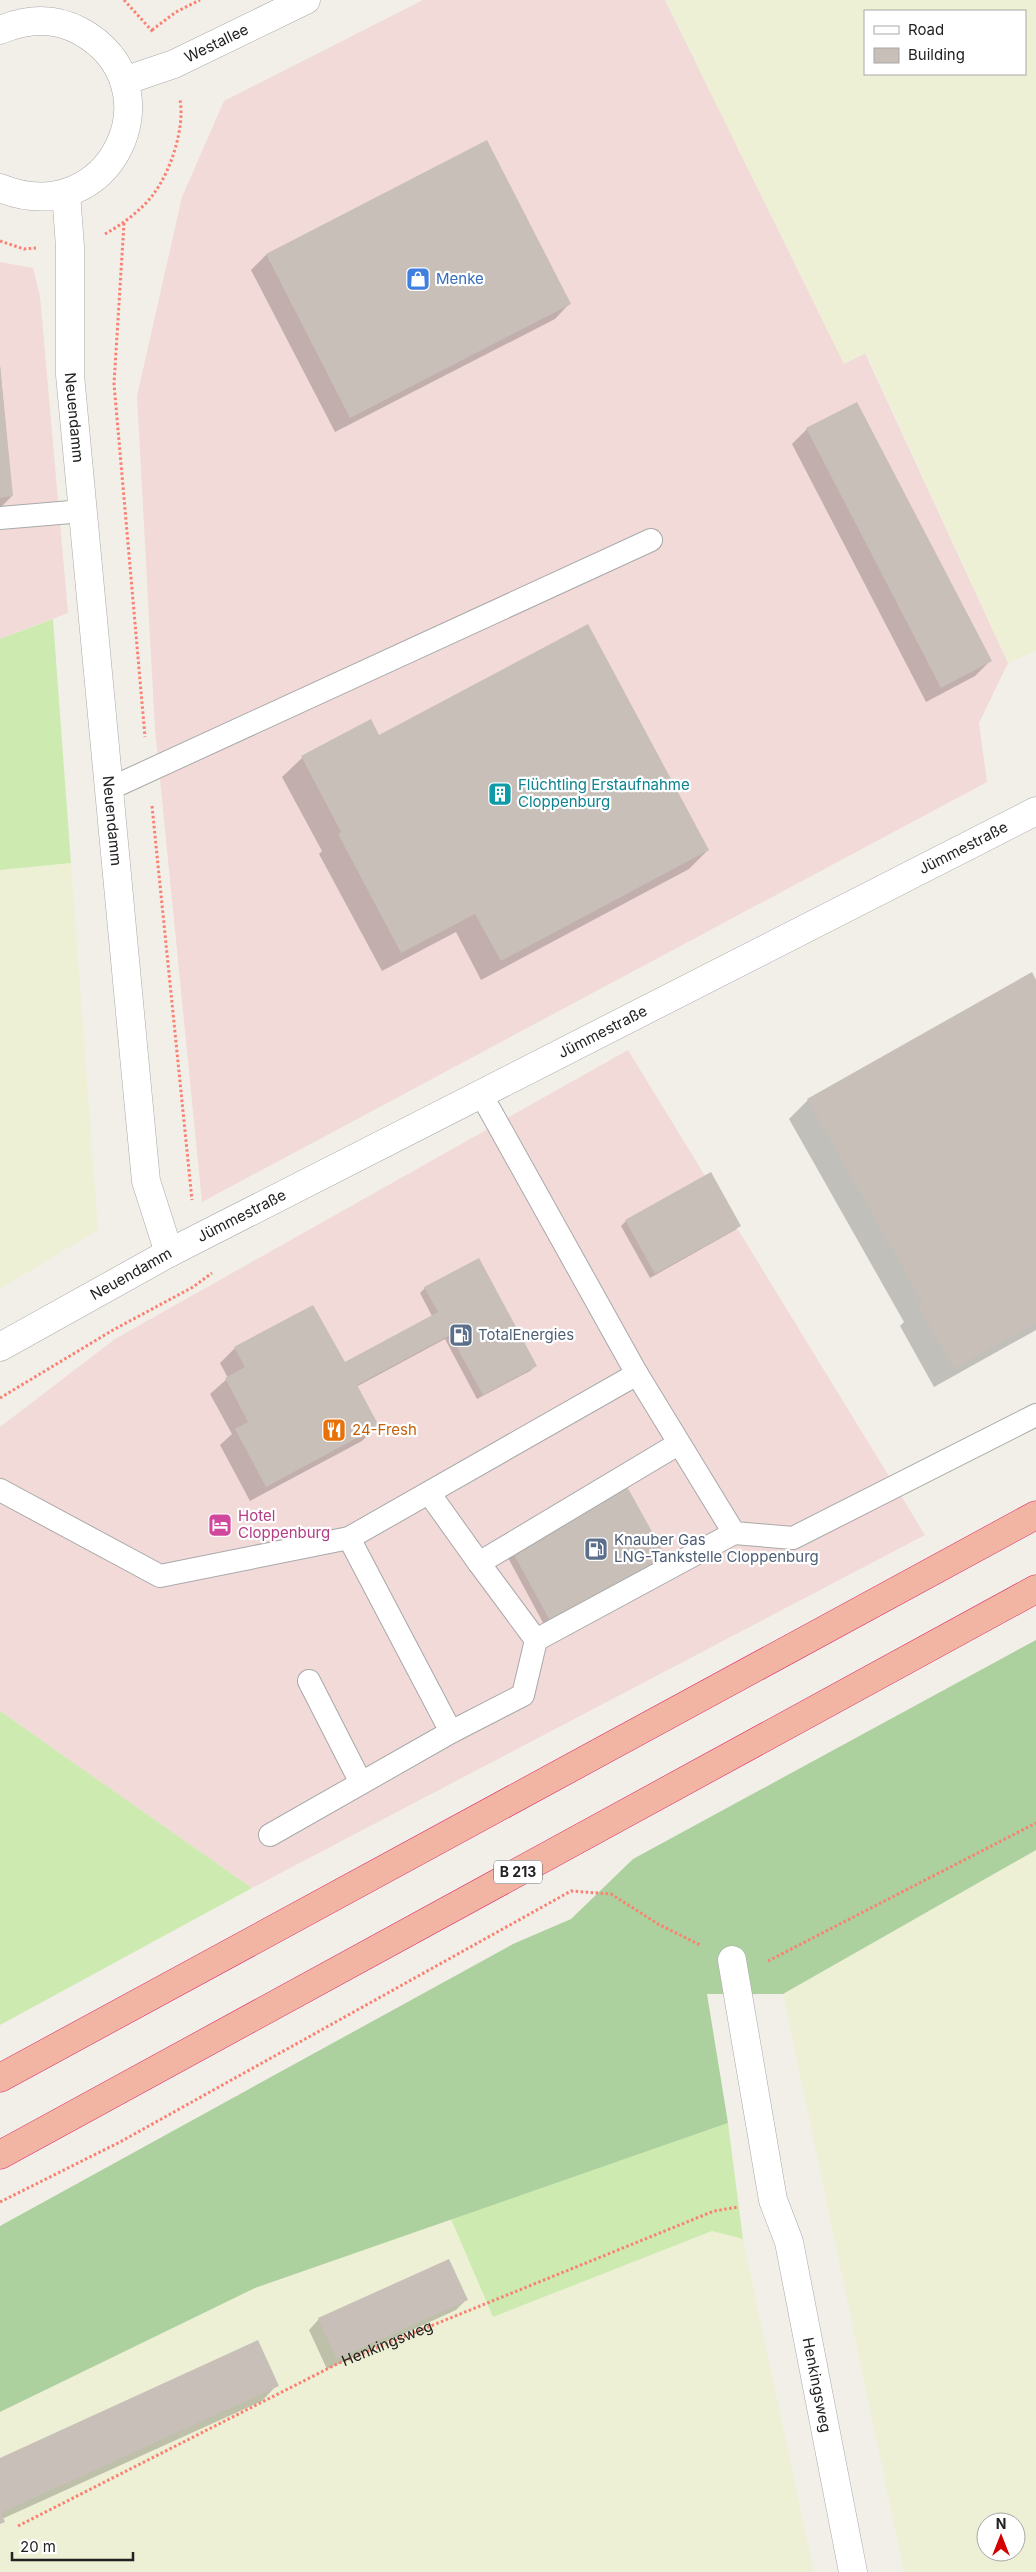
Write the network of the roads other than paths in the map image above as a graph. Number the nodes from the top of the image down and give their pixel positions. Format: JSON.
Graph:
{"nodes":[{"id":1,"x":306,"y":0,"type":"edge"},
{"id":2,"x":43,"y":10,"type":"edge"},
{"id":3,"x":0,"y":30,"type":"edge"},
{"id":4,"x":124,"y":81,"type":"junction"},
{"id":5,"x":0,"y":188,"type":"edge"},
{"id":6,"x":66,"y":193,"type":"junction"},
{"id":7,"x":83,"y":511,"type":"junction"},
{"id":8,"x":0,"y":518,"type":"edge"},
{"id":9,"x":651,"y":540,"type":"dead end"},
{"id":10,"x":109,"y":789,"type":"junction"},
{"id":11,"x":1036,"y":811,"type":"edge"},
{"id":12,"x":480,"y":1094,"type":"junction"},
{"id":13,"x":168,"y":1253,"type":"junction"},
{"id":14,"x":0,"y":1347,"type":"edge"},
{"id":15,"x":637,"y":1374,"type":"junction"},
{"id":16,"x":1036,"y":1415,"type":"edge"},
{"id":17,"x":678,"y":1444,"type":"junction"},
{"id":18,"x":0,"y":1490,"type":"edge"},
{"id":19,"x":429,"y":1493,"type":"junction"},
{"id":20,"x":1036,"y":1515,"type":"edge"},
{"id":21,"x":734,"y":1533,"type":"junction"},
{"id":22,"x":350,"y":1538,"type":"junction"},
{"id":23,"x":479,"y":1563,"type":"junction"},
{"id":24,"x":1036,"y":1589,"type":"edge"},
{"id":25,"x":536,"y":1640,"type":"junction"},
{"id":26,"x":308,"y":1681,"type":"dead end"},
{"id":27,"x":451,"y":1732,"type":"junction"},
{"id":28,"x":361,"y":1783,"type":"junction"},
{"id":29,"x":270,"y":1835,"type":"dead end"},
{"id":30,"x":732,"y":1960,"type":"road end"},
{"id":31,"x":0,"y":2078,"type":"edge"},
{"id":32,"x":0,"y":2155,"type":"edge"},
{"id":33,"x":853,"y":2572,"type":"edge"}],
"edges":[{"from":1,"to":4,"type":"street","name":"Westallee"},
{"from":2,"to":3,"type":"street"},
{"from":2,"to":4,"type":"street"},
{"from":4,"to":6,"type":"street"},
{"from":5,"to":6,"type":"street"},
{"from":6,"to":7,"type":"street","name":"Neuendamm"},
{"from":7,"to":8,"type":"lane"},
{"from":7,"to":10,"type":"street","name":"Neuendamm"},
{"from":9,"to":10,"type":"lane"},
{"from":10,"to":13,"type":"street","name":"Neuendamm"},
{"from":11,"to":12,"type":"street","name":"Jümmestraße"},
{"from":12,"to":13,"type":"street","name":"Jümmestraße"},
{"from":12,"to":15,"type":"lane"},
{"from":13,"to":14,"type":"street","name":"Neuendamm"},
{"from":15,"to":17,"type":"lane"},
{"from":15,"to":19,"type":"lane"},
{"from":16,"to":21,"type":"lane"},
{"from":17,"to":21,"type":"lane"},
{"from":17,"to":23,"type":"lane"},
{"from":18,"to":22,"type":"lane"},
{"from":19,"to":22,"type":"lane"},
{"from":19,"to":23,"type":"lane"},
{"from":20,"to":31,"type":"highway"},
{"from":21,"to":25,"type":"lane"},
{"from":22,"to":27,"type":"lane"},
{"from":23,"to":25,"type":"lane"},
{"from":24,"to":32,"type":"highway","number":"B 213"},
{"from":25,"to":27,"type":"lane"},
{"from":26,"to":28,"type":"lane"},
{"from":27,"to":28,"type":"lane"},
{"from":28,"to":29,"type":"lane"},
{"from":30,"to":33,"type":"street","name":"Henkingsweg"}]}
